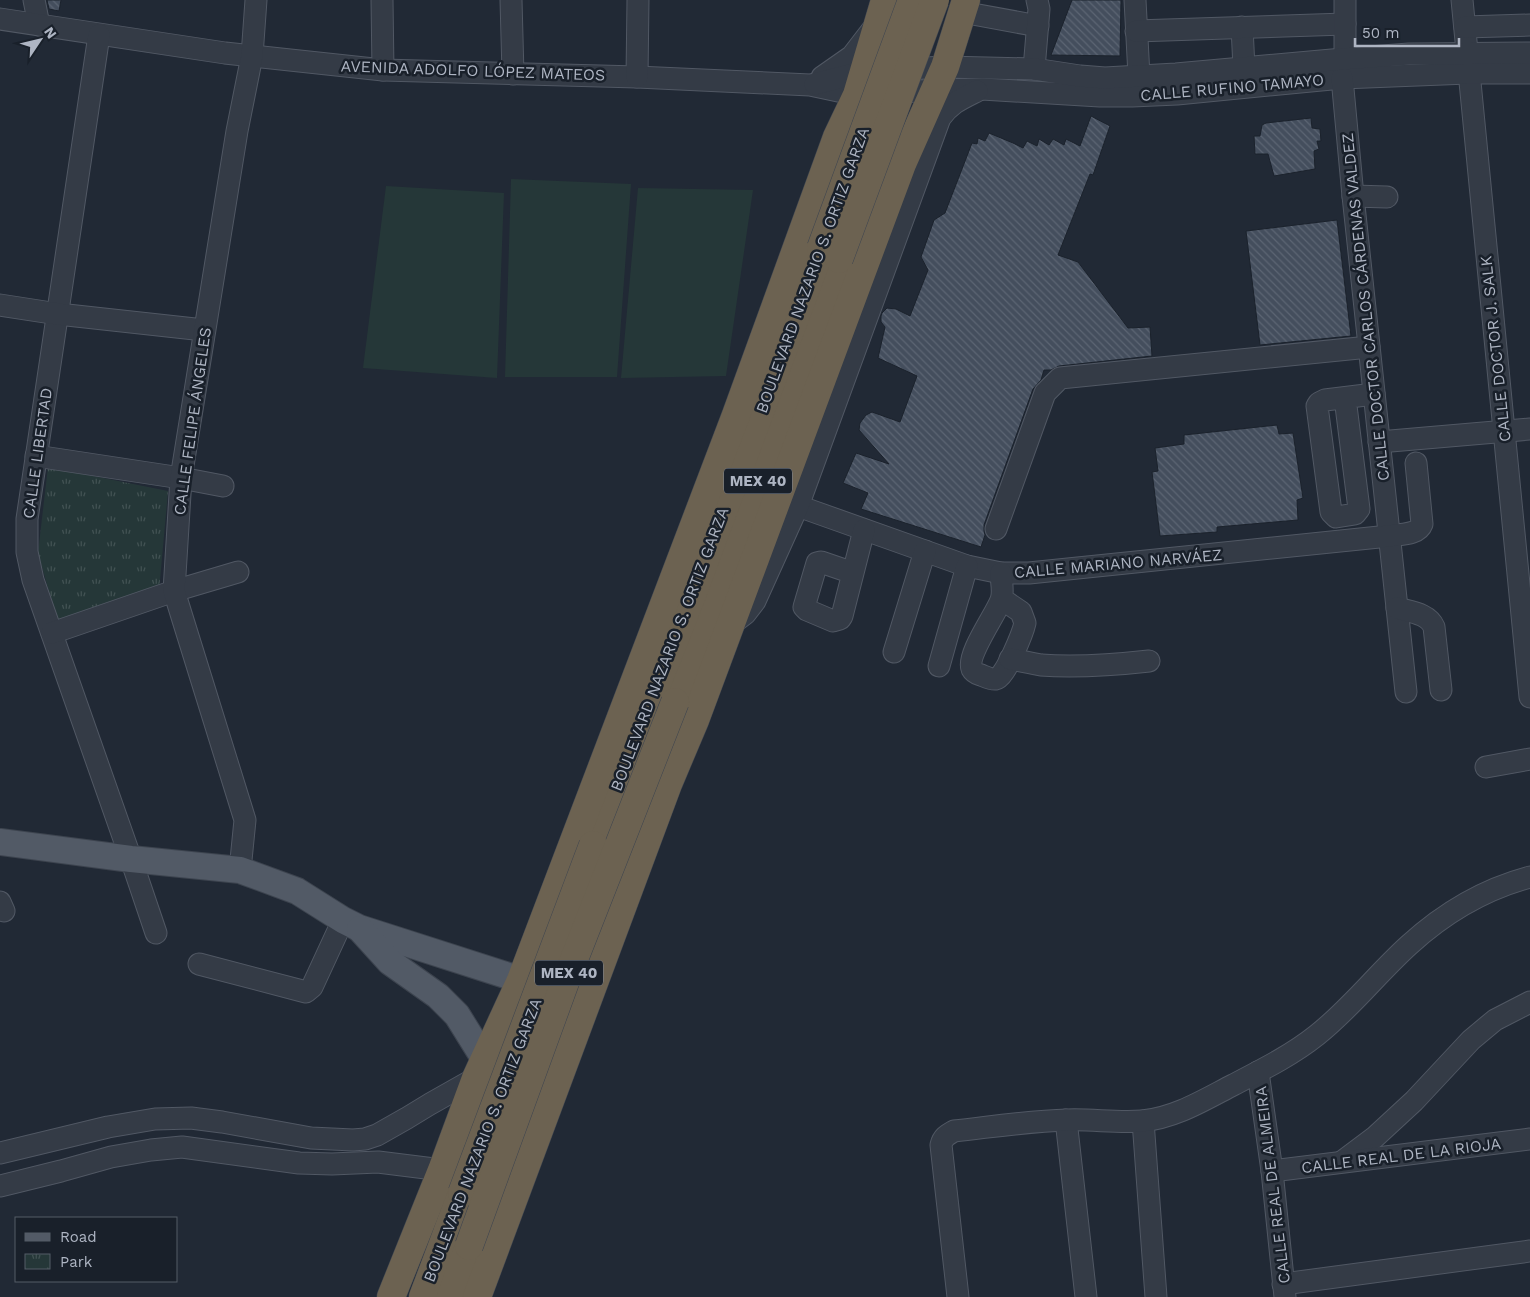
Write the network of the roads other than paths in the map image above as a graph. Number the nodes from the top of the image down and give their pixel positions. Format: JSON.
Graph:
{"nodes":[{"id":1,"x":34,"y":0,"type":"edge"},
{"id":2,"x":256,"y":0,"type":"edge"},
{"id":3,"x":382,"y":0,"type":"edge"},
{"id":4,"x":511,"y":0,"type":"edge"},
{"id":5,"x":638,"y":0,"type":"edge"},
{"id":6,"x":906,"y":0,"type":"edge"},
{"id":7,"x":912,"y":0,"type":"edge"},
{"id":8,"x":935,"y":0,"type":"edge"},
{"id":9,"x":1037,"y":0,"type":"edge"},
{"id":10,"x":1135,"y":0,"type":"edge"},
{"id":11,"x":1346,"y":0,"type":"edge"},
{"id":12,"x":1462,"y":0,"type":"edge"},
{"id":13,"x":963,"y":4,"type":"edge"},
{"id":14,"x":882,"y":11,"type":"edge"},
{"id":15,"x":0,"y":19,"type":"edge"},
{"id":16,"x":1345,"y":24,"type":"junction"},
{"id":17,"x":39,"y":25,"type":"junction"},
{"id":18,"x":1530,"y":25,"type":"edge"},
{"id":19,"x":1038,"y":26,"type":"junction"},
{"id":20,"x":1242,"y":27,"type":"junction"},
{"id":21,"x":1464,"y":27,"type":"junction"},
{"id":22,"x":1136,"y":31,"type":"junction"},
{"id":23,"x":99,"y":34,"type":"junction"},
{"id":24,"x":1530,"y":54,"type":"edge"},
{"id":25,"x":252,"y":56,"type":"junction"},
{"id":26,"x":1468,"y":63,"type":"junction"},
{"id":27,"x":1244,"y":68,"type":"junction"},
{"id":28,"x":1343,"y":68,"type":"junction"},
{"id":29,"x":383,"y":70,"type":"junction"},
{"id":30,"x":1034,"y":70,"type":"junction"},
{"id":31,"x":1530,"y":73,"type":"edge"},
{"id":32,"x":513,"y":74,"type":"junction"},
{"id":33,"x":1138,"y":76,"type":"junction"},
{"id":34,"x":637,"y":77,"type":"junction"},
{"id":35,"x":940,"y":79,"type":"junction"},
{"id":36,"x":861,"y":83,"type":"junction"},
{"id":37,"x":810,"y":85,"type":"junction"},
{"id":38,"x":982,"y":89,"type":"junction"},
{"id":39,"x":837,"y":137,"type":"junction"},
{"id":40,"x":902,"y":164,"type":"junction"},
{"id":41,"x":1353,"y":196,"type":"junction"},
{"id":42,"x":1387,"y":197,"type":"dead end"},
{"id":43,"x":830,"y":254,"type":"junction"},
{"id":44,"x":0,"y":305,"type":"edge"},
{"id":45,"x":58,"y":314,"type":"junction"},
{"id":46,"x":204,"y":330,"type":"junction"},
{"id":47,"x":1369,"y":346,"type":"junction"},
{"id":48,"x":1374,"y":394,"type":"junction"},
{"id":49,"x":1345,"y":398,"type":"junction"},
{"id":50,"x":736,"y":415,"type":"junction"},
{"id":51,"x":1530,"y":429,"type":"edge"},
{"id":52,"x":1504,"y":432,"type":"junction"},
{"id":53,"x":1379,"y":442,"type":"junction"},
{"id":54,"x":36,"y":456,"type":"junction"},
{"id":55,"x":742,"y":461,"type":"junction"},
{"id":56,"x":1416,"y":463,"type":"dead end"},
{"id":57,"x":181,"y":478,"type":"junction"},
{"id":58,"x":223,"y":486,"type":"dead end"},
{"id":59,"x":798,"y":506,"type":"junction"},
{"id":60,"x":996,"y":529,"type":"dead end"},
{"id":61,"x":864,"y":530,"type":"junction"},
{"id":62,"x":1389,"y":536,"type":"junction"},
{"id":63,"x":925,"y":551,"type":"junction"},
{"id":64,"x":967,"y":566,"type":"junction"},
{"id":65,"x":238,"y":572,"type":"dead end"},
{"id":66,"x":853,"y":573,"type":"dead end"},
{"id":67,"x":1001,"y":573,"type":"junction"},
{"id":68,"x":722,"y":581,"type":"junction"},
{"id":69,"x":174,"y":591,"type":"junction"},
{"id":70,"x":1002,"y":598,"type":"junction"},
{"id":71,"x":1397,"y":608,"type":"junction"},
{"id":72,"x":729,"y":626,"type":"junction"},
{"id":73,"x":52,"y":633,"type":"junction"},
{"id":74,"x":894,"y":652,"type":"dead end"},
{"id":75,"x":1010,"y":659,"type":"junction"},
{"id":76,"x":1149,"y":661,"type":"dead end"},
{"id":77,"x":939,"y":666,"type":"dead end"},
{"id":78,"x":1441,"y":690,"type":"dead end"},
{"id":79,"x":1406,"y":692,"type":"dead end"},
{"id":80,"x":1530,"y":697,"type":"edge"},
{"id":81,"x":1530,"y":759,"type":"edge"},
{"id":82,"x":1486,"y":767,"type":"dead end"},
{"id":83,"x":668,"y":784,"type":"junction"},
{"id":84,"x":0,"y":842,"type":"edge"},
{"id":85,"x":131,"y":858,"type":"junction"},
{"id":86,"x":240,"y":870,"type":"junction"},
{"id":87,"x":1530,"y":877,"type":"edge"},
{"id":88,"x":351,"y":924,"type":"junction"},
{"id":89,"x":156,"y":934,"type":"dead end"},
{"id":90,"x":199,"y":964,"type":"dead end"},
{"id":91,"x":521,"y":980,"type":"junction"},
{"id":92,"x":1530,"y":1002,"type":"edge"},
{"id":93,"x":586,"y":1005,"type":"junction"},
{"id":94,"x":480,"y":1069,"type":"junction"},
{"id":95,"x":1258,"y":1072,"type":"junction"},
{"id":96,"x":1066,"y":1120,"type":"junction"},
{"id":97,"x":1142,"y":1121,"type":"junction"},
{"id":98,"x":108,"y":1128,"type":"junction"},
{"id":99,"x":253,"y":1128,"type":"junction"},
{"id":100,"x":377,"y":1135,"type":"junction"},
{"id":101,"x":1530,"y":1138,"type":"edge"},
{"id":102,"x":321,"y":1139,"type":"junction"},
{"id":103,"x":54,"y":1140,"type":"junction"},
{"id":104,"x":0,"y":1153,"type":"edge"},
{"id":105,"x":111,"y":1156,"type":"junction"},
{"id":106,"x":250,"y":1158,"type":"junction"},
{"id":107,"x":378,"y":1162,"type":"junction"},
{"id":108,"x":1342,"y":1162,"type":"junction"},
{"id":109,"x":319,"y":1164,"type":"junction"},
{"id":110,"x":442,"y":1170,"type":"junction"},
{"id":111,"x":1272,"y":1171,"type":"junction"},
{"id":112,"x":60,"y":1172,"type":"junction"},
{"id":113,"x":0,"y":1186,"type":"edge"},
{"id":114,"x":1530,"y":1251,"type":"edge"},
{"id":115,"x":1284,"y":1290,"type":"edge"},
{"id":116,"x":423,"y":1291,"type":"edge"},
{"id":117,"x":477,"y":1293,"type":"edge"},
{"id":118,"x":391,"y":1297,"type":"edge"},
{"id":119,"x":451,"y":1297,"type":"edge"},
{"id":120,"x":958,"y":1297,"type":"edge"},
{"id":121,"x":1086,"y":1297,"type":"edge"},
{"id":122,"x":1156,"y":1297,"type":"edge"}],
"edges":[{"from":1,"to":17,"type":"street"},
{"from":2,"to":25,"type":"street","name":"CALLE FELIPE ÁNGELES"},
{"from":3,"to":29,"type":"street"},
{"from":4,"to":32,"type":"street"},
{"from":5,"to":34,"type":"street"},
{"from":6,"to":13,"type":"highway"},
{"from":7,"to":43,"type":"highway","name":"BOULEVARD NAZARIO S. ORTIZ GARZA","number":"MEX 40","bridge":true},
{"from":8,"to":43,"type":"highway","name":"BOULEVARD NAZARIO S. ORTIZ GARZA","number":"MEX 40","bridge":true},
{"from":9,"to":19,"type":"street"},
{"from":10,"to":22,"type":"street"},
{"from":11,"to":16,"type":"street","name":"CALLE DOCTOR CARLOS CÁRDENAS VALDEZ"},
{"from":12,"to":21,"type":"street","name":"CALLE DOCTOR J. SALK"},
{"from":13,"to":19,"type":"street"},
{"from":13,"to":35,"type":"highway"},
{"from":14,"to":36,"type":"highway"},
{"from":14,"to":37,"type":"street"},
{"from":15,"to":17,"type":"street","name":"AVENIDA ADOLFO LÓPEZ MATEOS"},
{"from":16,"to":20,"type":"street"},
{"from":16,"to":28,"type":"street","name":"CALLE DOCTOR CARLOS CÁRDENAS VALDEZ"},
{"from":17,"to":23,"type":"street","name":"AVENIDA ADOLFO LÓPEZ MATEOS"},
{"from":18,"to":21,"type":"street"},
{"from":19,"to":30,"type":"street"},
{"from":20,"to":22,"type":"street"},
{"from":20,"to":27,"type":"street"},
{"from":21,"to":26,"type":"street","name":"CALLE DOCTOR J. SALK"},
{"from":22,"to":33,"type":"street"},
{"from":23,"to":25,"type":"street","name":"AVENIDA ADOLFO LÓPEZ MATEOS"},
{"from":23,"to":45,"type":"street","name":"CALLE LIBERTAD"},
{"from":24,"to":26,"type":"street","name":"CALLE RUFINO TAMAYO"},
{"from":25,"to":29,"type":"street","name":"AVENIDA ADOLFO LÓPEZ MATEOS"},
{"from":25,"to":46,"type":"street","name":"CALLE FELIPE ÁNGELES"},
{"from":26,"to":28,"type":"street","name":"CALLE RUFINO TAMAYO"},
{"from":26,"to":31,"type":"street","name":"CALLE RUFINO TAMAYO"},
{"from":26,"to":52,"type":"street","name":"CALLE DOCTOR J. SALK"},
{"from":27,"to":28,"type":"street","name":"CALLE RUFINO TAMAYO"},
{"from":27,"to":33,"type":"street","name":"CALLE RUFINO TAMAYO"},
{"from":28,"to":38,"type":"street","name":"CALLE RUFINO TAMAYO"},
{"from":28,"to":41,"type":"street","name":"CALLE DOCTOR CARLOS CÁRDENAS VALDEZ"},
{"from":29,"to":32,"type":"street","name":"AVENIDA ADOLFO LÓPEZ MATEOS"},
{"from":30,"to":33,"type":"street","name":"CALLE RUFINO TAMAYO"},
{"from":30,"to":35,"type":"street","name":"CALLE RUFINO TAMAYO"},
{"from":32,"to":34,"type":"street","name":"AVENIDA ADOLFO LÓPEZ MATEOS"},
{"from":34,"to":37,"type":"street","name":"AVENIDA ADOLFO LÓPEZ MATEOS"},
{"from":35,"to":36,"type":"street","name":"AVENIDA ADOLFO LÓPEZ MATEOS"},
{"from":35,"to":38,"type":"street","name":"CALLE RUFINO TAMAYO"},
{"from":35,"to":40,"type":"highway"},
{"from":36,"to":37,"type":"street","name":"AVENIDA ADOLFO LÓPEZ MATEOS"},
{"from":36,"to":39,"type":"highway"},
{"from":38,"to":59,"type":"street"},
{"from":39,"to":40,"type":"highway"},
{"from":39,"to":50,"type":"highway"},
{"from":40,"to":72,"type":"highway"},
{"from":41,"to":42,"type":"street"},
{"from":41,"to":47,"type":"street","name":"CALLE DOCTOR CARLOS CÁRDENAS VALDEZ"},
{"from":43,"to":55,"type":"highway","name":"BOULEVARD NAZARIO S. ORTIZ GARZA","number":"MEX 40"},
{"from":43,"to":68,"type":"highway","name":"BOULEVARD NAZARIO S. ORTIZ GARZA","number":"MEX 40"},
{"from":44,"to":45,"type":"street"},
{"from":45,"to":46,"type":"street"},
{"from":45,"to":54,"type":"street","name":"CALLE LIBERTAD"},
{"from":46,"to":57,"type":"street","name":"CALLE FELIPE ÁNGELES"},
{"from":47,"to":48,"type":"street","name":"CALLE DOCTOR CARLOS CÁRDENAS VALDEZ"},
{"from":47,"to":60,"type":"street"},
{"from":48,"to":49,"type":"street"},
{"from":48,"to":53,"type":"street","name":"CALLE DOCTOR CARLOS CÁRDENAS VALDEZ"},
{"from":49,"to":49,"type":"street"},
{"from":50,"to":55,"type":"highway"},
{"from":50,"to":91,"type":"highway"},
{"from":51,"to":52,"type":"street"},
{"from":52,"to":53,"type":"street"},
{"from":52,"to":80,"type":"street","name":"CALLE DOCTOR J. SALK"},
{"from":53,"to":62,"type":"street","name":"CALLE DOCTOR CARLOS CÁRDENAS VALDEZ"},
{"from":54,"to":57,"type":"street"},
{"from":54,"to":73,"type":"street","name":"CALLE LIBERTAD"},
{"from":55,"to":116,"type":"highway","name":"BOULEVARD NAZARIO S. ORTIZ GARZA","number":"MEX 40","bridge":true},
{"from":56,"to":62,"type":"street","name":"CALLE MARIANO NARVÁEZ"},
{"from":57,"to":58,"type":"street"},
{"from":57,"to":69,"type":"street","name":"CALLE FELIPE ÁNGELES"},
{"from":59,"to":61,"type":"street","name":"CALLE MARIANO NARVÁEZ"},
{"from":59,"to":72,"type":"street"},
{"from":61,"to":63,"type":"street","name":"CALLE MARIANO NARVÁEZ"},
{"from":61,"to":66,"type":"street"},
{"from":62,"to":67,"type":"street","name":"CALLE MARIANO NARVÁEZ"},
{"from":62,"to":71,"type":"street","name":"CALLE DOCTOR CARLOS CÁRDENAS VALDEZ"},
{"from":63,"to":64,"type":"street","name":"CALLE MARIANO NARVÁEZ"},
{"from":63,"to":74,"type":"street"},
{"from":64,"to":67,"type":"street","name":"CALLE MARIANO NARVÁEZ"},
{"from":64,"to":77,"type":"street"},
{"from":65,"to":69,"type":"street"},
{"from":67,"to":70,"type":"street"},
{"from":68,"to":83,"type":"highway"},
{"from":68,"to":119,"type":"highway","name":"BOULEVARD NAZARIO S. ORTIZ GARZA","number":"MEX 40","bridge":true},
{"from":69,"to":73,"type":"street"},
{"from":69,"to":86,"type":"street","name":"CALLE FELIPE ÁNGELES"},
{"from":70,"to":75,"type":"street"},
{"from":70,"to":75,"type":"street"},
{"from":71,"to":78,"type":"street"},
{"from":71,"to":79,"type":"street","name":"CALLE DOCTOR CARLOS CÁRDENAS VALDEZ"},
{"from":72,"to":83,"type":"highway"},
{"from":73,"to":85,"type":"street","name":"CALLE LIBERTAD"},
{"from":75,"to":76,"type":"street"},
{"from":81,"to":82,"type":"street"},
{"from":83,"to":93,"type":"highway"},
{"from":84,"to":85,"type":"main road"},
{"from":85,"to":86,"type":"main road"},
{"from":85,"to":89,"type":"street","name":"CALLE LIBERTAD"},
{"from":86,"to":88,"type":"main road"},
{"from":87,"to":95,"type":"street"},
{"from":88,"to":90,"type":"street"},
{"from":88,"to":91,"type":"main road"},
{"from":88,"to":94,"type":"main road"},
{"from":91,"to":93,"type":"main road"},
{"from":91,"to":94,"type":"highway"},
{"from":92,"to":108,"type":"street"},
{"from":93,"to":117,"type":"highway"},
{"from":94,"to":100,"type":"street"},
{"from":94,"to":110,"type":"highway"},
{"from":95,"to":97,"type":"street"},
{"from":95,"to":111,"type":"street","name":"CALLE REAL DE ALMEIRA"},
{"from":96,"to":97,"type":"street"},
{"from":96,"to":120,"type":"street"},
{"from":96,"to":121,"type":"street"},
{"from":97,"to":122,"type":"street"},
{"from":98,"to":99,"type":"street"},
{"from":98,"to":103,"type":"street"},
{"from":98,"to":105,"type":"street"},
{"from":99,"to":102,"type":"street"},
{"from":99,"to":106,"type":"street"},
{"from":100,"to":102,"type":"street"},
{"from":100,"to":107,"type":"street"},
{"from":101,"to":108,"type":"street","name":"CALLE REAL DE LA RIOJA"},
{"from":102,"to":109,"type":"street"},
{"from":103,"to":104,"type":"street"},
{"from":103,"to":112,"type":"street"},
{"from":105,"to":106,"type":"street"},
{"from":105,"to":112,"type":"street"},
{"from":106,"to":109,"type":"street"},
{"from":107,"to":109,"type":"street"},
{"from":107,"to":110,"type":"street"},
{"from":108,"to":111,"type":"street","name":"CALLE REAL DE LA RIOJA"},
{"from":110,"to":118,"type":"highway"},
{"from":111,"to":115,"type":"street","name":"CALLE REAL DE ALMEIRA"},
{"from":112,"to":113,"type":"street"},
{"from":114,"to":115,"type":"street"}]}
